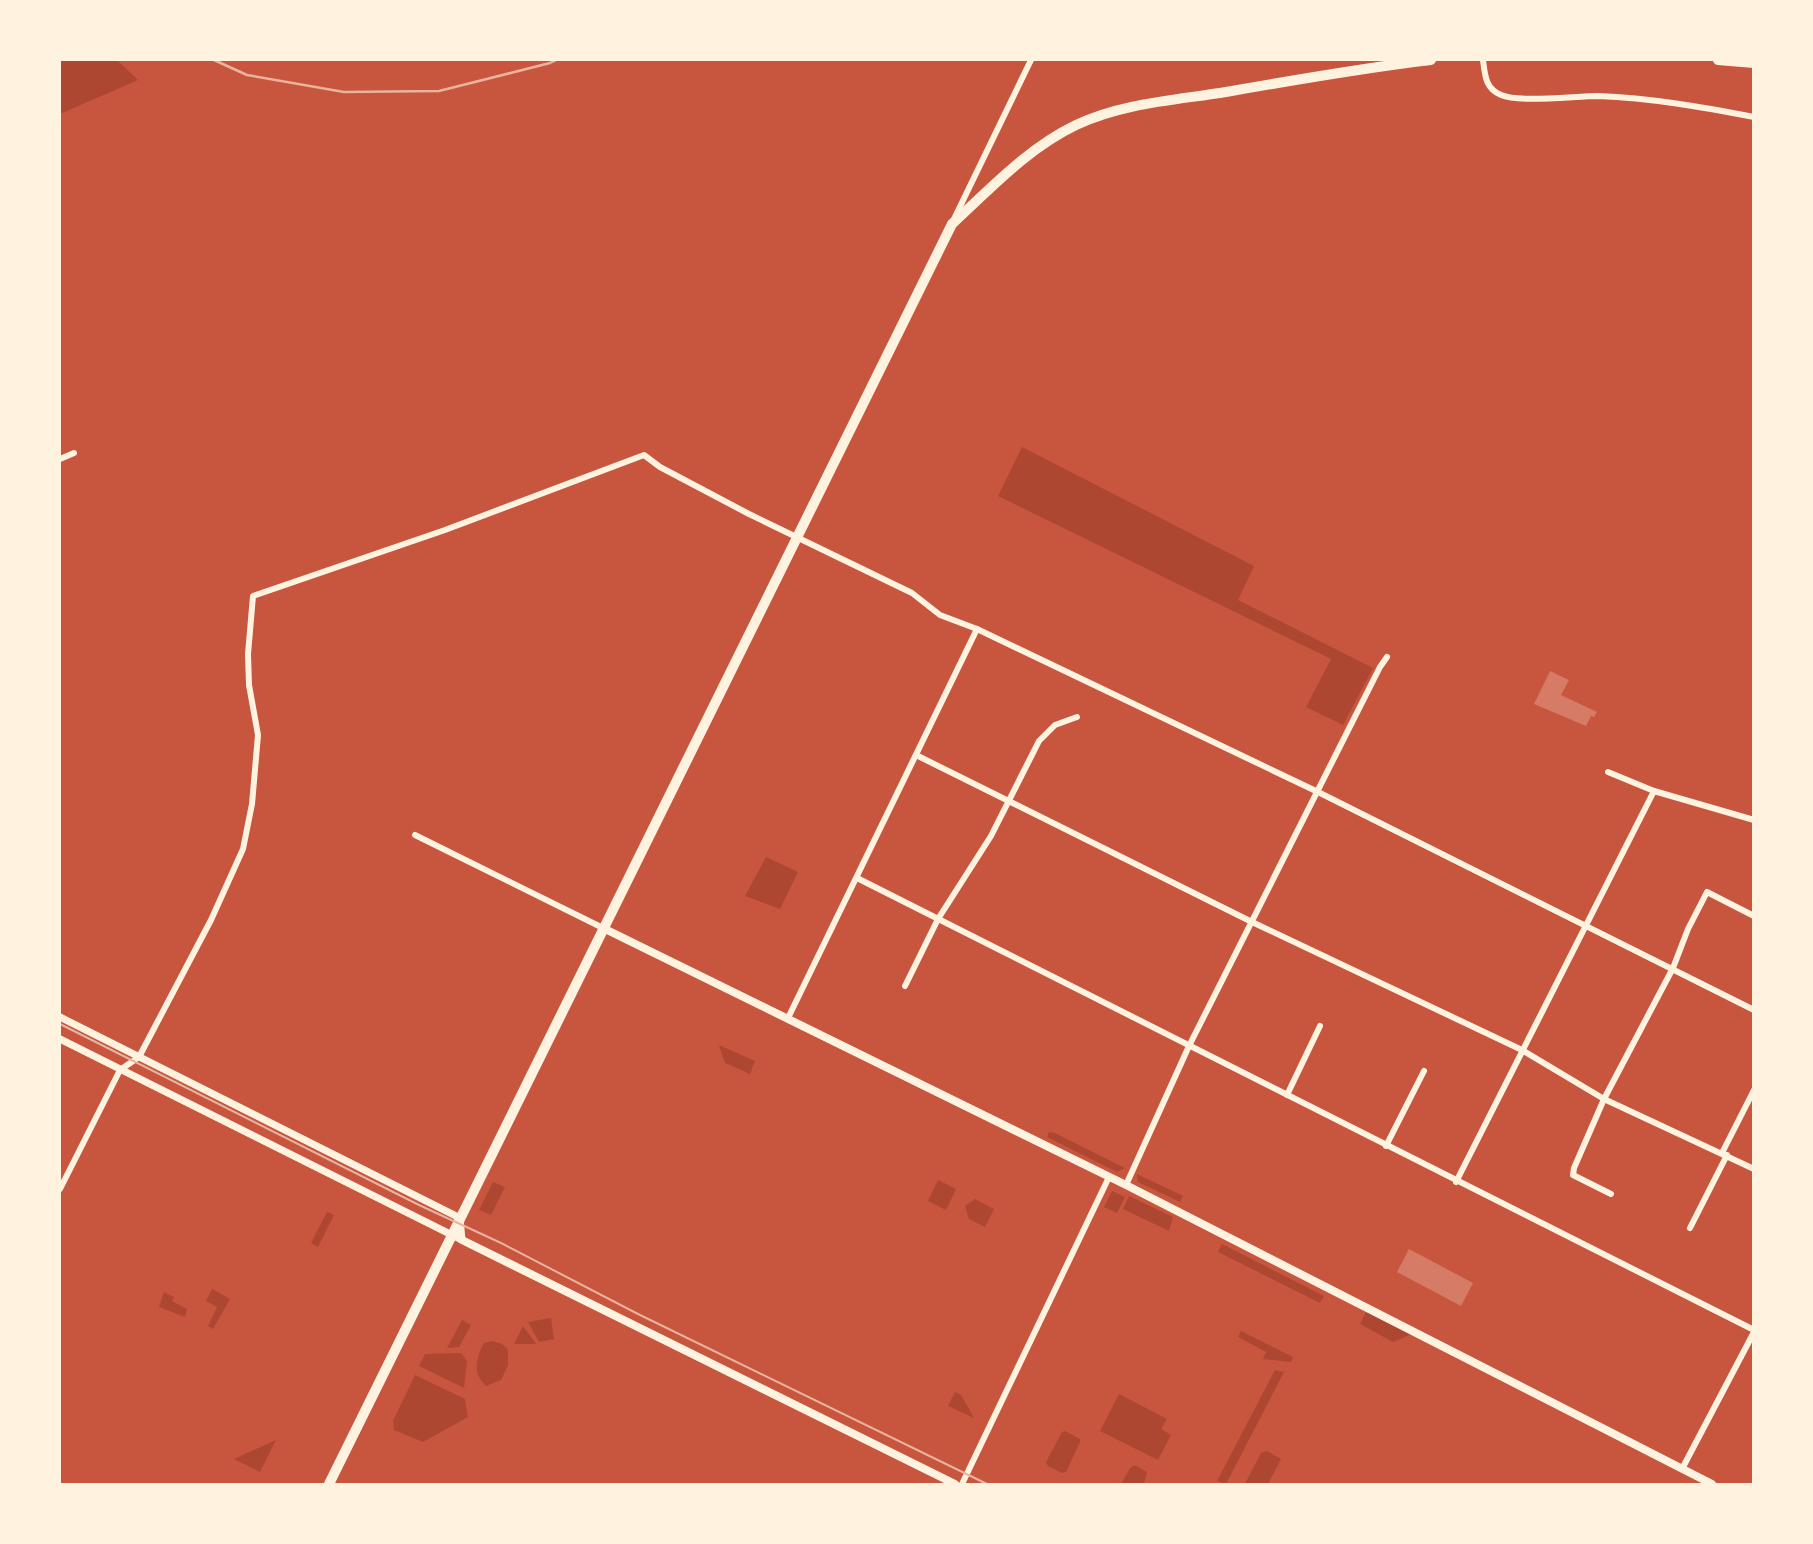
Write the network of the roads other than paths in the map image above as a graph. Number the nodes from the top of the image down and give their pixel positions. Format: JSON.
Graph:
{"nodes":[{"id":1,"x":1031,"y":60,"type":"edge"},
{"id":2,"x":1431,"y":60,"type":"edge"},
{"id":3,"x":1483,"y":60,"type":"edge"},
{"id":4,"x":1718,"y":60,"type":"edge"},
{"id":5,"x":1754,"y":63,"type":"edge"},
{"id":6,"x":1754,"y":117,"type":"edge"},
{"id":7,"x":952,"y":224,"type":"junction"},
{"id":8,"x":74,"y":453,"type":"dead end"},
{"id":9,"x":60,"y":459,"type":"edge"},
{"id":10,"x":798,"y":538,"type":"junction"},
{"id":11,"x":977,"y":629,"type":"junction"},
{"id":12,"x":1387,"y":657,"type":"dead end"},
{"id":13,"x":1077,"y":718,"type":"dead end"},
{"id":14,"x":916,"y":755,"type":"junction"},
{"id":15,"x":1608,"y":772,"type":"dead end"},
{"id":16,"x":1654,"y":791,"type":"junction"},
{"id":17,"x":1318,"y":792,"type":"junction"},
{"id":18,"x":1008,"y":801,"type":"junction"},
{"id":19,"x":1754,"y":820,"type":"edge"},
{"id":20,"x":415,"y":835,"type":"dead end"},
{"id":21,"x":857,"y":878,"type":"junction"},
{"id":22,"x":1754,"y":916,"type":"edge"},
{"id":23,"x":939,"y":919,"type":"junction"},
{"id":24,"x":1252,"y":922,"type":"junction"},
{"id":25,"x":1585,"y":925,"type":"junction"},
{"id":26,"x":603,"y":928,"type":"junction"},
{"id":27,"x":1673,"y":968,"type":"junction"},
{"id":28,"x":905,"y":986,"type":"dead end"},
{"id":29,"x":1754,"y":1010,"type":"edge"},
{"id":30,"x":60,"y":1017,"type":"edge"},
{"id":31,"x":788,"y":1018,"type":"junction"},
{"id":32,"x":1320,"y":1026,"type":"dead end"},
{"id":33,"x":60,"y":1039,"type":"edge"},
{"id":34,"x":1189,"y":1046,"type":"junction"},
{"id":35,"x":1522,"y":1050,"type":"junction"},
{"id":36,"x":139,"y":1057,"type":"junction"},
{"id":37,"x":120,"y":1070,"type":"junction"},
{"id":38,"x":1424,"y":1071,"type":"dead end"},
{"id":39,"x":1754,"y":1090,"type":"edge"},
{"id":40,"x":1287,"y":1096,"type":"junction"},
{"id":41,"x":1604,"y":1099,"type":"junction"},
{"id":42,"x":1386,"y":1146,"type":"junction"},
{"id":43,"x":1724,"y":1154,"type":"junction"},
{"id":44,"x":1754,"y":1169,"type":"edge"},
{"id":45,"x":1109,"y":1177,"type":"junction"},
{"id":46,"x":1456,"y":1182,"type":"junction"},
{"id":47,"x":1126,"y":1185,"type":"junction"},
{"id":48,"x":60,"y":1189,"type":"edge"},
{"id":49,"x":1611,"y":1194,"type":"dead end"},
{"id":50,"x":460,"y":1218,"type":"junction"},
{"id":51,"x":1690,"y":1228,"type":"dead end"},
{"id":52,"x":457,"y":1238,"type":"junction"},
{"id":53,"x":1754,"y":1331,"type":"edge"},
{"id":54,"x":1682,"y":1469,"type":"junction"},
{"id":55,"x":329,"y":1485,"type":"edge"},
{"id":56,"x":955,"y":1485,"type":"edge"},
{"id":57,"x":962,"y":1485,"type":"edge"},
{"id":58,"x":1712,"y":1485,"type":"edge"}],
"edges":[{"from":1,"to":7,"type":"street"},
{"from":2,"to":7,"type":"main road"},
{"from":3,"to":6,"type":"street"},
{"from":4,"to":5,"type":"main road"},
{"from":7,"to":10,"type":"main road"},
{"from":8,"to":9,"type":"street"},
{"from":10,"to":11,"type":"street"},
{"from":10,"to":26,"type":"main road"},
{"from":10,"to":36,"type":"street"},
{"from":11,"to":14,"type":"street"},
{"from":11,"to":17,"type":"street"},
{"from":12,"to":17,"type":"street"},
{"from":13,"to":18,"type":"street"},
{"from":14,"to":18,"type":"street"},
{"from":14,"to":21,"type":"street"},
{"from":15,"to":16,"type":"street"},
{"from":16,"to":19,"type":"street"},
{"from":16,"to":25,"type":"street"},
{"from":17,"to":24,"type":"street"},
{"from":17,"to":25,"type":"street"},
{"from":18,"to":23,"type":"street"},
{"from":18,"to":24,"type":"street"},
{"from":20,"to":26,"type":"street"},
{"from":21,"to":23,"type":"street"},
{"from":21,"to":31,"type":"street"},
{"from":22,"to":27,"type":"street"},
{"from":23,"to":28,"type":"street"},
{"from":23,"to":34,"type":"street"},
{"from":24,"to":34,"type":"street"},
{"from":24,"to":35,"type":"street"},
{"from":25,"to":27,"type":"street"},
{"from":25,"to":35,"type":"street"},
{"from":26,"to":31,"type":"main road"},
{"from":26,"to":50,"type":"main road"},
{"from":27,"to":29,"type":"street"},
{"from":27,"to":41,"type":"street"},
{"from":30,"to":36,"type":"street"},
{"from":31,"to":45,"type":"main road"},
{"from":32,"to":40,"type":"street"},
{"from":33,"to":37,"type":"street"},
{"from":34,"to":40,"type":"street"},
{"from":34,"to":47,"type":"street"},
{"from":35,"to":41,"type":"street"},
{"from":35,"to":46,"type":"street"},
{"from":36,"to":37,"type":"street"},
{"from":36,"to":50,"type":"street"},
{"from":37,"to":48,"type":"street"},
{"from":37,"to":52,"type":"street"},
{"from":38,"to":42,"type":"street"},
{"from":39,"to":43,"type":"street"},
{"from":40,"to":42,"type":"street"},
{"from":41,"to":43,"type":"street"},
{"from":41,"to":49,"type":"street"},
{"from":42,"to":46,"type":"street"},
{"from":43,"to":44,"type":"street"},
{"from":43,"to":51,"type":"street"},
{"from":45,"to":47,"type":"main road"},
{"from":45,"to":57,"type":"street"},
{"from":46,"to":53,"type":"street"},
{"from":47,"to":54,"type":"main road"},
{"from":50,"to":52,"type":"main road"},
{"from":52,"to":55,"type":"main road"},
{"from":52,"to":56,"type":"main road"},
{"from":53,"to":54,"type":"street"},
{"from":54,"to":58,"type":"main road"}]}
